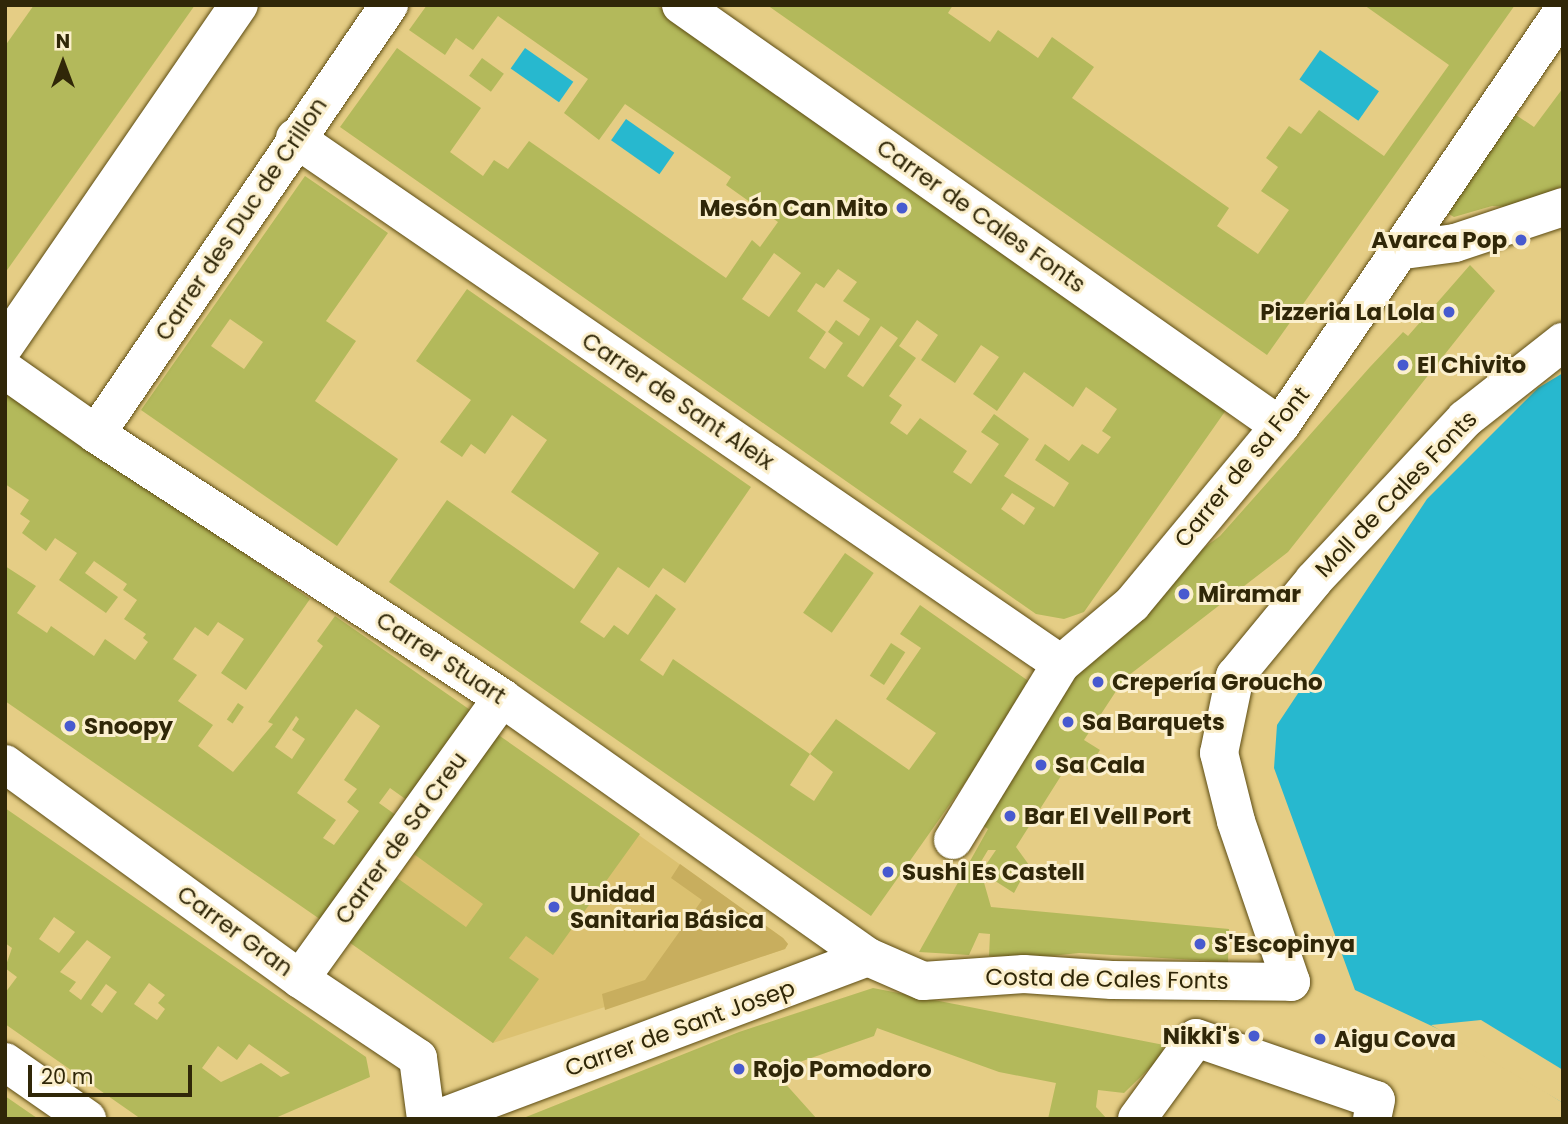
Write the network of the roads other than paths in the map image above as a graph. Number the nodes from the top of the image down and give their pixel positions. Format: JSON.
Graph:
{"nodes":[{"id":1,"x":239,"y":5,"type":"edge"},
{"id":2,"x":389,"y":5,"type":"edge"},
{"id":3,"x":681,"y":5,"type":"edge"},
{"id":4,"x":1563,"y":11,"type":"edge"},
{"id":5,"x":295,"y":138,"type":"junction"},
{"id":6,"x":1563,"y":207,"type":"edge"},
{"id":7,"x":1404,"y":250,"type":"junction"},
{"id":8,"x":1563,"y":342,"type":"edge"},
{"id":9,"x":5,"y":345,"type":"edge"},
{"id":10,"x":5,"y":370,"type":"edge"},
{"id":11,"x":1280,"y":426,"type":"junction"},
{"id":12,"x":96,"y":434,"type":"junction"},
{"id":13,"x":1061,"y":664,"type":"junction"},
{"id":14,"x":502,"y":698,"type":"junction"},
{"id":15,"x":5,"y":764,"type":"edge"},
{"id":16,"x":953,"y":839,"type":"dead end"},
{"id":17,"x":868,"y":957,"type":"junction"},
{"id":18,"x":300,"y":979,"type":"junction"},
{"id":19,"x":1291,"y":982,"type":"joint"},
{"id":20,"x":5,"y":1062,"type":"edge"},
{"id":21,"x":480,"y":1111,"type":"edge"},
{"id":22,"x":87,"y":1119,"type":"edge"},
{"id":23,"x":426,"y":1119,"type":"edge"},
{"id":24,"x":437,"y":1119,"type":"edge"},
{"id":25,"x":1137,"y":1119,"type":"edge"},
{"id":26,"x":1372,"y":1119,"type":"edge"}],
"edges":[{"from":1,"to":9,"type":"street"},
{"from":2,"to":5,"type":"street","name":"Carrer des Duc de Crillon"},
{"from":3,"to":11,"type":"street","name":"Carrer de Cales Fonts"},
{"from":4,"to":7,"type":"street","name":"Carrer de sa Font"},
{"from":5,"to":12,"type":"street","name":"Carrer des Duc de Crillon"},
{"from":5,"to":13,"type":"street","name":"Carrer de Sant Aleix"},
{"from":6,"to":7,"type":"street"},
{"from":7,"to":11,"type":"street","name":"Carrer de sa Font"},
{"from":8,"to":19,"type":"street","name":"Moll de Cales Fonts"},
{"from":10,"to":12,"type":"street","name":"Carrer Stuart"},
{"from":11,"to":13,"type":"street","name":"Carrer de sa Font"},
{"from":12,"to":14,"type":"street","name":"Carrer Stuart"},
{"from":13,"to":16,"type":"street","name":"Carrer de sa Font"},
{"from":14,"to":17,"type":"street","name":"Carrer Stuart"},
{"from":14,"to":18,"type":"street","name":"Carrer de Sa Creu"},
{"from":15,"to":18,"type":"street","name":"Carrer Gran"},
{"from":17,"to":19,"type":"street","name":"Costa de Cales Fonts"},
{"from":17,"to":21,"type":"street","name":"Carrer de Sant Josep"},
{"from":18,"to":23,"type":"street","name":"Carrer Gran"},
{"from":20,"to":22,"type":"street"},
{"from":21,"to":24,"type":"street","name":"Carrer de Sant Josep"},
{"from":25,"to":26,"type":"street"}]}
